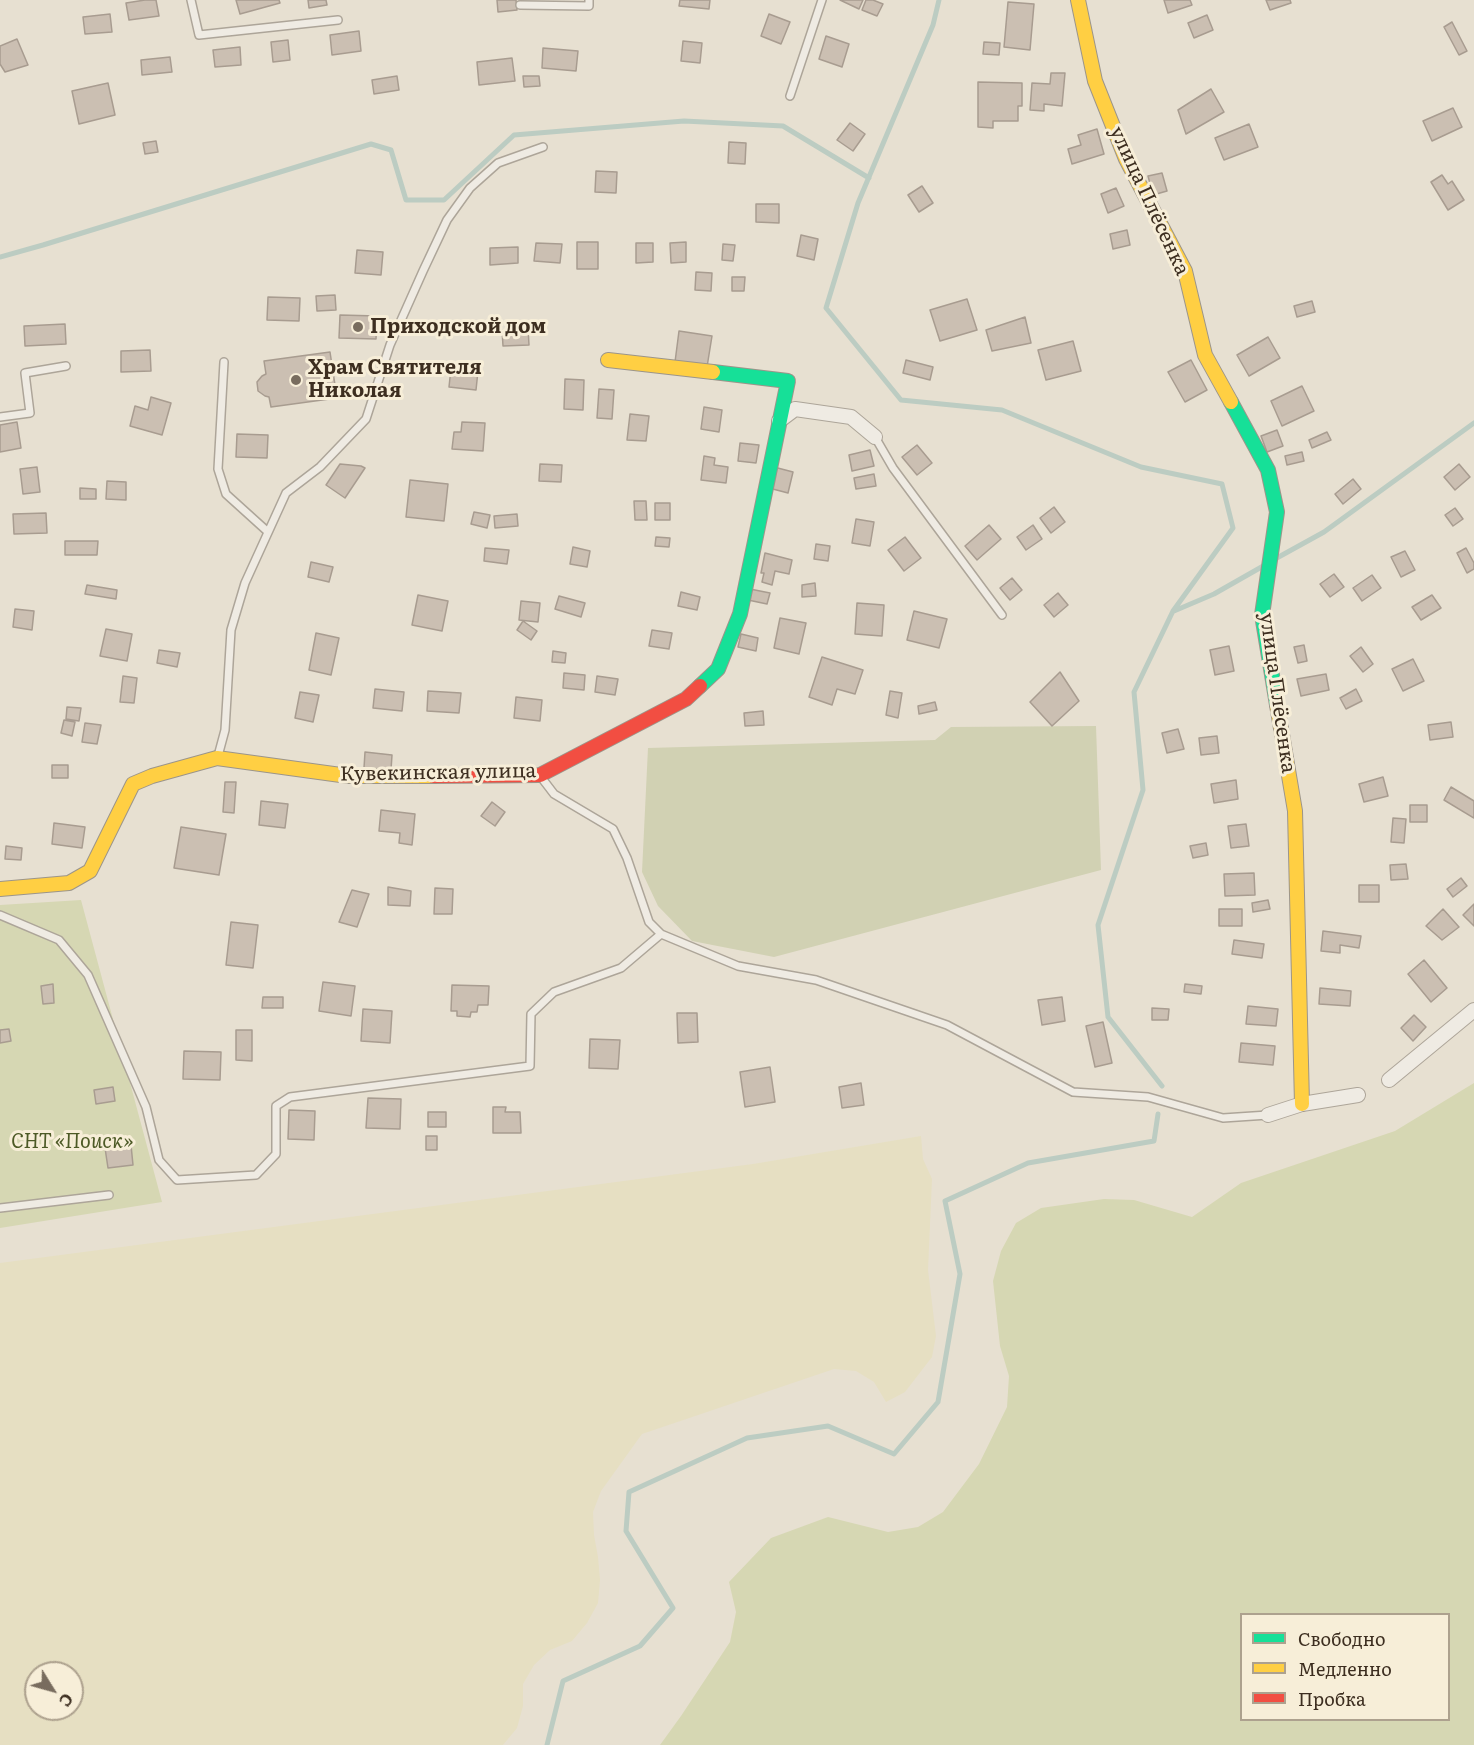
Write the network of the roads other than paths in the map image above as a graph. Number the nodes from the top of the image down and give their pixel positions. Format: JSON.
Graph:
{"nodes":[{"id":1,"x":191,"y":0,"type":"edge"},
{"id":2,"x":589,"y":0,"type":"edge"},
{"id":3,"x":822,"y":0,"type":"edge"},
{"id":4,"x":1078,"y":0,"type":"edge"},
{"id":5,"x":520,"y":5,"type":"dead end"},
{"id":6,"x":338,"y":20,"type":"dead end"},
{"id":7,"x":790,"y":96,"type":"dead end"},
{"id":8,"x":543,"y":147,"type":"dead end"},
{"id":9,"x":608,"y":360,"type":"dead end"},
{"id":10,"x":224,"y":362,"type":"dead end"},
{"id":11,"x":66,"y":366,"type":"dead end"},
{"id":12,"x":0,"y":417,"type":"edge"},
{"id":13,"x":779,"y":421,"type":"junction"},
{"id":14,"x":875,"y":437,"type":"joint"},
{"id":15,"x":268,"y":532,"type":"junction"},
{"id":16,"x":1002,"y":615,"type":"dead end"},
{"id":17,"x":217,"y":758,"type":"junction"},
{"id":18,"x":540,"y":775,"type":"junction"},
{"id":19,"x":0,"y":889,"type":"edge"},
{"id":20,"x":0,"y":915,"type":"edge"},
{"id":21,"x":661,"y":934,"type":"junction"},
{"id":22,"x":1474,"y":1010,"type":"edge"},
{"id":23,"x":1389,"y":1080,"type":"dead end"},
{"id":24,"x":1358,"y":1095,"type":"dead end"},
{"id":25,"x":1302,"y":1104,"type":"junction"},
{"id":26,"x":1268,"y":1115,"type":"joint"},
{"id":27,"x":109,"y":1195,"type":"dead end"},
{"id":28,"x":0,"y":1208,"type":"edge"}],
"edges":[{"from":1,"to":6,"type":"lane"},
{"from":2,"to":5,"type":"lane"},
{"from":3,"to":7,"type":"lane"},
{"from":4,"to":25,"type":"street","name":"улица Плёсенка"},
{"from":8,"to":15,"type":"lane"},
{"from":9,"to":13,"type":"street","name":"Кувекинская улица"},
{"from":10,"to":15,"type":"lane"},
{"from":11,"to":12,"type":"lane"},
{"from":13,"to":14,"type":"street"},
{"from":13,"to":18,"type":"street","name":"Кувекинская улица"},
{"from":14,"to":16,"type":"lane"},
{"from":15,"to":17,"type":"lane"},
{"from":17,"to":18,"type":"street","name":"Кувекинская улица"},
{"from":17,"to":19,"type":"street","name":"Кувекинская улица"},
{"from":18,"to":21,"type":"lane"},
{"from":20,"to":21,"type":"lane"},
{"from":21,"to":26,"type":"lane"},
{"from":22,"to":23,"type":"street"},
{"from":24,"to":25,"type":"street"},
{"from":25,"to":26,"type":"street"},
{"from":27,"to":28,"type":"lane"}]}
